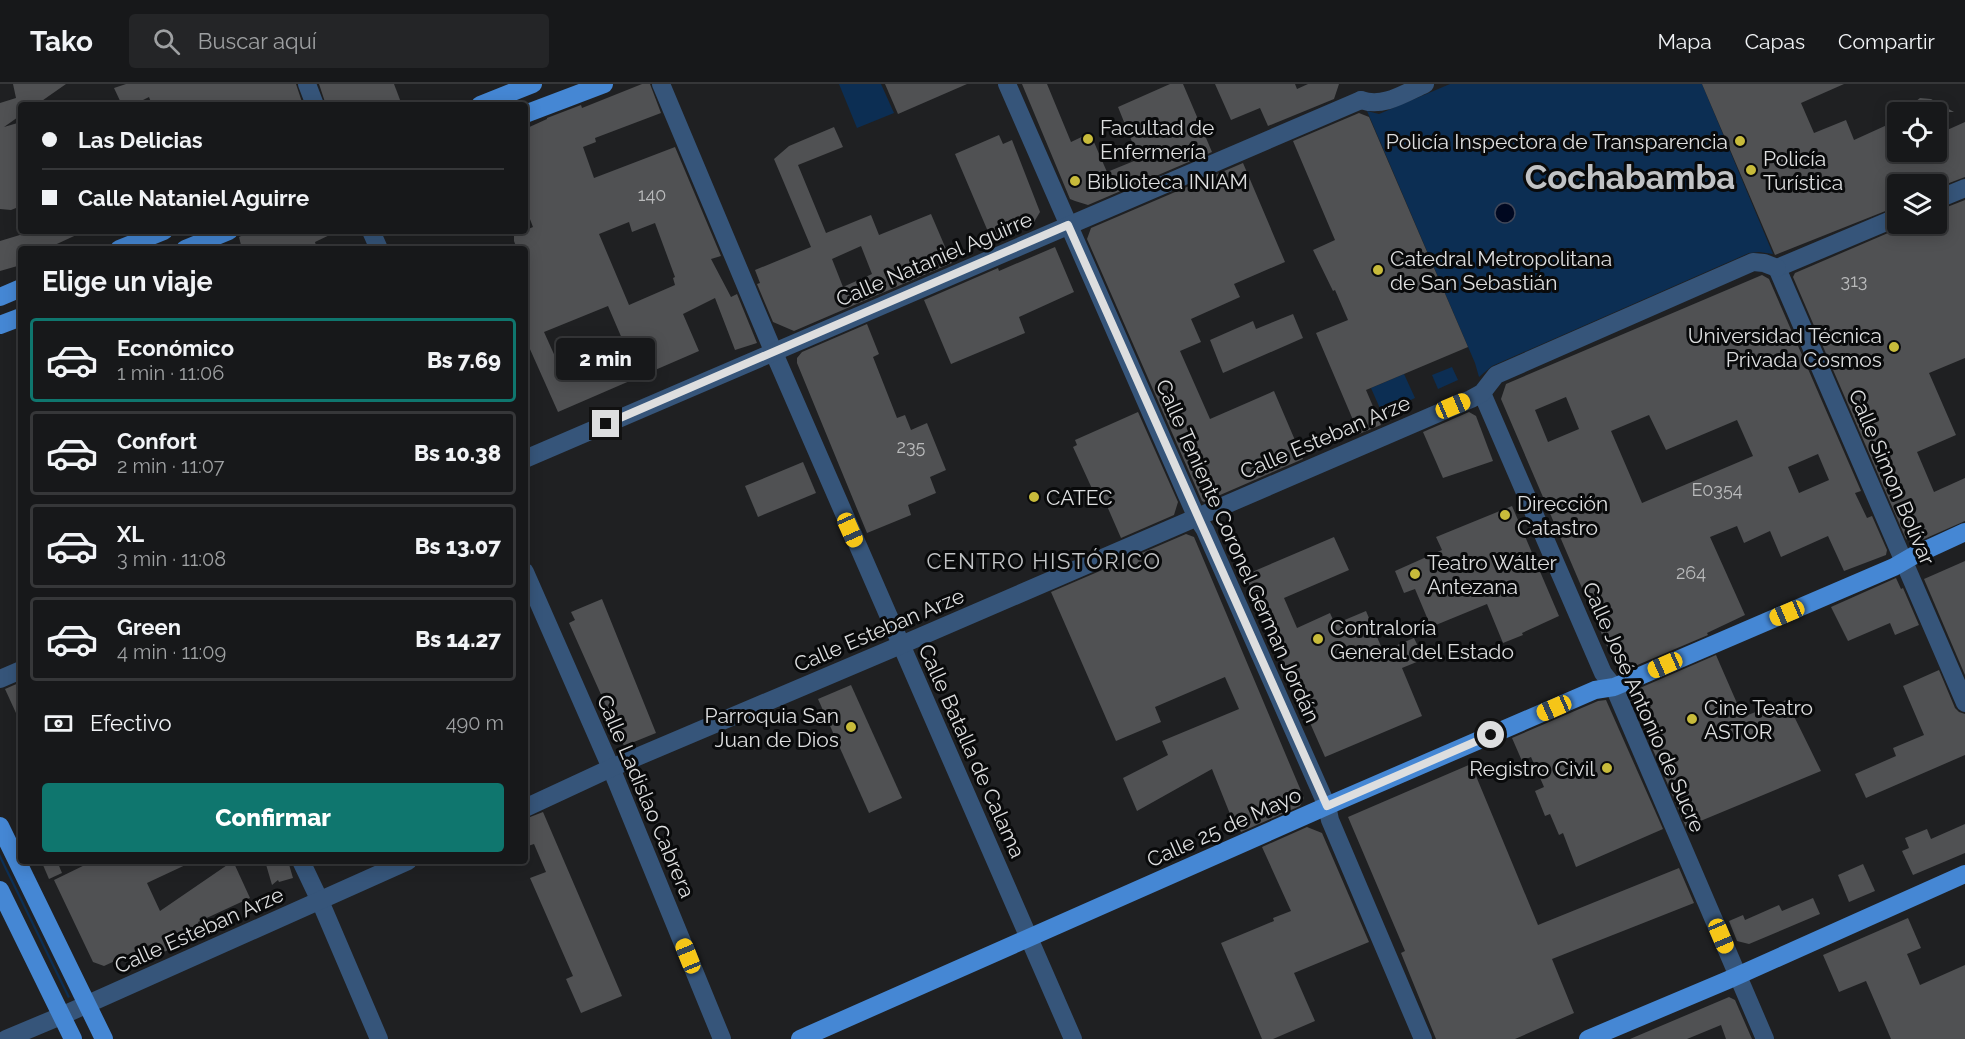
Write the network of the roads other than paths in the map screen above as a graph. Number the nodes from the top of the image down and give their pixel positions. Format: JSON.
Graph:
{"nodes":[{"id":1,"x":306,"y":84,"type":"edge"},
{"id":2,"x":533,"y":84,"type":"edge"},
{"id":3,"x":604,"y":84,"type":"edge"},
{"id":4,"x":661,"y":84,"type":"edge"},
{"id":5,"x":1007,"y":84,"type":"edge"},
{"id":6,"x":1425,"y":84,"type":"edge"},
{"id":7,"x":1357,"y":92,"type":"edge"},
{"id":8,"x":314,"y":102,"type":"edge"},
{"id":9,"x":488,"y":102,"type":"edge"},
{"id":10,"x":528,"y":113,"type":"edge"},
{"id":11,"x":1965,"y":188,"type":"edge"},
{"id":12,"x":1947,"y":195,"type":"edge"},
{"id":13,"x":1887,"y":222,"type":"edge"},
{"id":14,"x":1068,"y":225,"type":"junction"},
{"id":15,"x":156,"y":234,"type":"edge"},
{"id":16,"x":222,"y":234,"type":"edge"},
{"id":17,"x":126,"y":246,"type":"edge"},
{"id":18,"x":192,"y":246,"type":"edge"},
{"id":19,"x":1777,"y":268,"type":"junction"},
{"id":20,"x":18,"y":290,"type":"edge"},
{"id":21,"x":0,"y":297,"type":"edge"},
{"id":22,"x":18,"y":318,"type":"edge"},
{"id":23,"x":0,"y":325,"type":"edge"},
{"id":24,"x":774,"y":353,"type":"junction"},
{"id":25,"x":1482,"y":393,"type":"junction"},
{"id":26,"x":528,"y":458,"type":"edge"},
{"id":27,"x":1196,"y":516,"type":"junction"},
{"id":28,"x":1965,"y":532,"type":"edge"},
{"id":29,"x":1904,"y":561,"type":"junction"},
{"id":30,"x":528,"y":579,"type":"edge"},
{"id":31,"x":902,"y":645,"type":"junction"},
{"id":32,"x":18,"y":671,"type":"edge"},
{"id":33,"x":0,"y":679,"type":"edge"},
{"id":34,"x":1614,"y":687,"type":"junction"},
{"id":35,"x":1965,"y":703,"type":"edge"},
{"id":36,"x":611,"y":768,"type":"junction"},
{"id":37,"x":1327,"y":806,"type":"junction"},
{"id":38,"x":528,"y":807,"type":"edge"},
{"id":39,"x":0,"y":826,"type":"edge"},
{"id":40,"x":18,"y":863,"type":"edge"},
{"id":41,"x":18,"y":864,"type":"edge"},
{"id":42,"x":302,"y":864,"type":"edge"},
{"id":43,"x":401,"y":864,"type":"edge"},
{"id":44,"x":1965,"y":874,"type":"edge"},
{"id":45,"x":0,"y":890,"type":"edge"},
{"id":46,"x":320,"y":901,"type":"junction"},
{"id":47,"x":1029,"y":938,"type":"junction"},
{"id":48,"x":1738,"y":975,"type":"junction"},
{"id":49,"x":86,"y":1004,"type":"junction"},
{"id":50,"x":61,"y":1016,"type":"junction"},
{"id":51,"x":6,"y":1039,"type":"edge"},
{"id":52,"x":73,"y":1039,"type":"edge"},
{"id":53,"x":104,"y":1039,"type":"edge"},
{"id":54,"x":379,"y":1039,"type":"edge"},
{"id":55,"x":722,"y":1039,"type":"edge"},
{"id":56,"x":800,"y":1039,"type":"edge"},
{"id":57,"x":1073,"y":1039,"type":"edge"},
{"id":58,"x":1423,"y":1039,"type":"edge"},
{"id":59,"x":1588,"y":1039,"type":"edge"},
{"id":60,"x":1765,"y":1039,"type":"edge"}],
"edges":[{"from":1,"to":8,"type":"street"},
{"from":2,"to":9,"type":"main road"},
{"from":3,"to":10,"type":"main road"},
{"from":4,"to":24,"type":"street","name":"Calle Batalla de Calama"},
{"from":5,"to":14,"type":"street","name":"Calle Teniente Coronel German Jordán"},
{"from":6,"to":7,"type":"street"},
{"from":7,"to":14,"type":"street","name":"Calle Nataniel Aguirre"},
{"from":11,"to":12,"type":"street"},
{"from":13,"to":19,"type":"street"},
{"from":14,"to":24,"type":"street","name":"Calle Nataniel Aguirre"},
{"from":14,"to":27,"type":"street","name":"Calle Teniente Coronel German Jordán"},
{"from":15,"to":17,"type":"main road"},
{"from":16,"to":18,"type":"main road"},
{"from":19,"to":25,"type":"street"},
{"from":19,"to":29,"type":"street","name":"Calle Simon Bolívar"},
{"from":20,"to":21,"type":"main road"},
{"from":22,"to":23,"type":"main road"},
{"from":24,"to":26,"type":"street","name":"Calle Nataniel Aguirre"},
{"from":24,"to":31,"type":"street","name":"Calle Batalla de Calama"},
{"from":25,"to":27,"type":"street","name":"Calle Esteban Arze"},
{"from":25,"to":34,"type":"street","name":"Calle José Antonio de Sucre"},
{"from":27,"to":31,"type":"street","name":"Calle Esteban Arze"},
{"from":27,"to":37,"type":"street","name":"Calle Teniente Coronel German Jordán"},
{"from":28,"to":29,"type":"main road","name":"Calle 25 de Mayo"},
{"from":29,"to":34,"type":"main road","name":"Calle 25 de Mayo"},
{"from":29,"to":35,"type":"street","name":"Calle Simon Bolívar"},
{"from":30,"to":36,"type":"street","name":"Calle Ladislao Cabrera"},
{"from":31,"to":36,"type":"street","name":"Calle Esteban Arze"},
{"from":31,"to":47,"type":"street","name":"Calle Batalla de Calama"},
{"from":32,"to":33,"type":"street"},
{"from":34,"to":37,"type":"main road","name":"Calle 25 de Mayo"},
{"from":34,"to":48,"type":"street","name":"Calle José Antonio de Sucre"},
{"from":36,"to":38,"type":"street","name":"Calle Esteban Arze"},
{"from":36,"to":55,"type":"street","name":"Calle Ladislao Cabrera"},
{"from":37,"to":47,"type":"main road","name":"Calle 25 de Mayo"},
{"from":37,"to":58,"type":"street","name":"Calle Teniente Coronel German Jordán"},
{"from":39,"to":40,"type":"main road"},
{"from":41,"to":49,"type":"main road"},
{"from":42,"to":46,"type":"street"},
{"from":43,"to":46,"type":"street","name":"Calle Esteban Arze"},
{"from":44,"to":48,"type":"main road"},
{"from":45,"to":50,"type":"main road"},
{"from":46,"to":49,"type":"street","name":"Calle Esteban Arze"},
{"from":46,"to":54,"type":"street"},
{"from":47,"to":56,"type":"main road","name":"Calle 25 de Mayo"},
{"from":47,"to":57,"type":"street","name":"Calle Batalla de Calama"},
{"from":48,"to":59,"type":"main road"},
{"from":48,"to":60,"type":"street","name":"Calle José Antonio de Sucre"},
{"from":49,"to":50,"type":"street","name":"Calle Esteban Arze"},
{"from":49,"to":53,"type":"main road"},
{"from":50,"to":51,"type":"street","name":"Calle Esteban Arze"},
{"from":50,"to":52,"type":"main road"}]}
